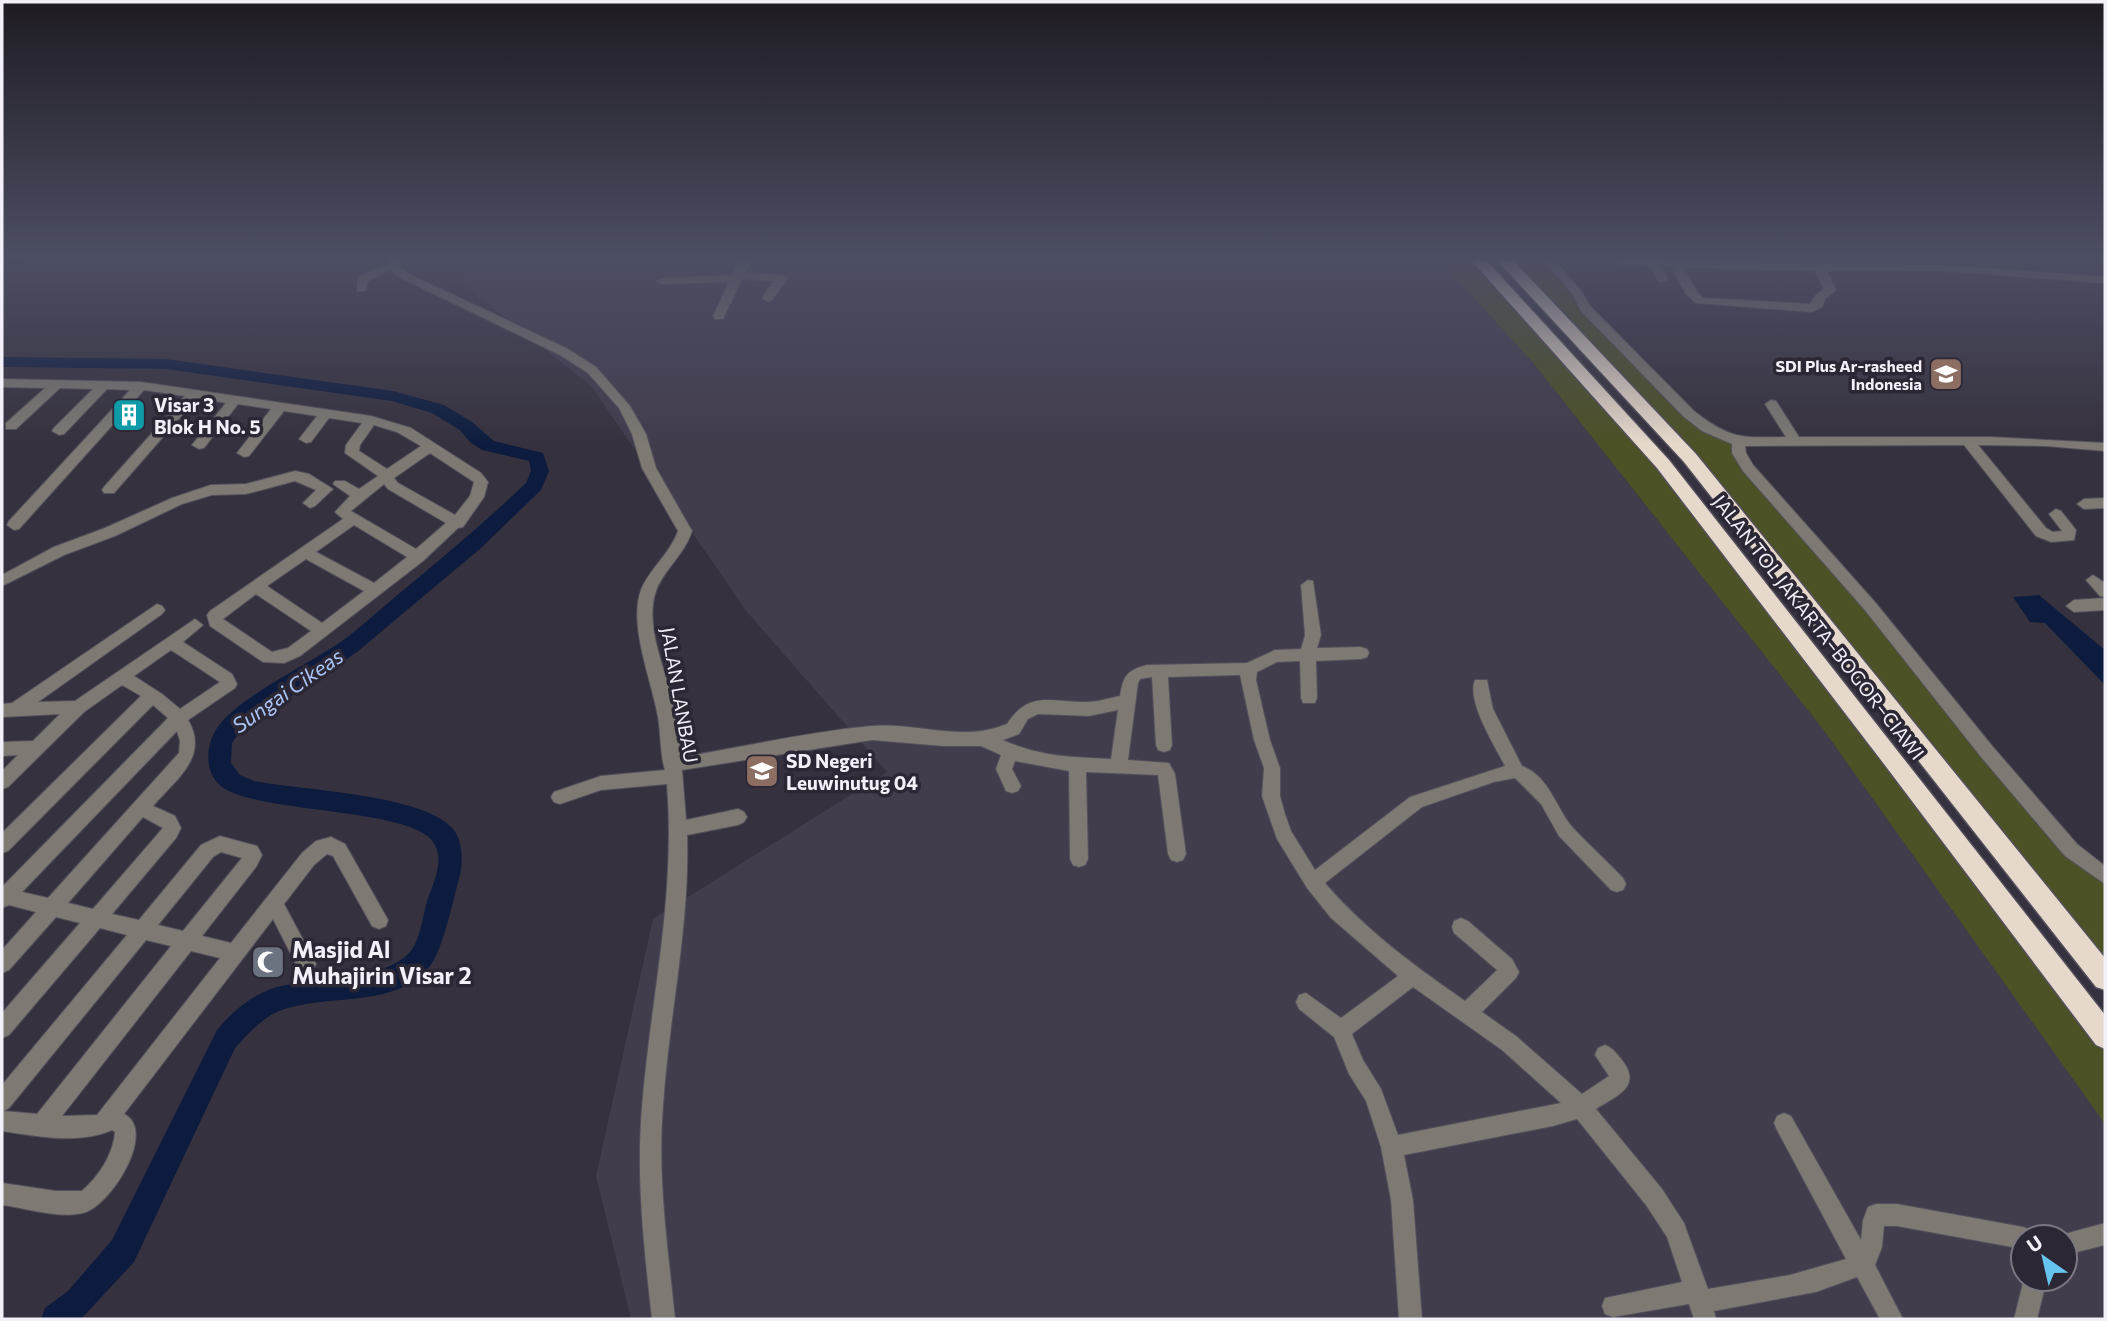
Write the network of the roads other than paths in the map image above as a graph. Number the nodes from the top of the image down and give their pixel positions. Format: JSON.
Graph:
{"nodes":[{"id":1,"x":500,"y":322,"type":"edge"},
{"id":2,"x":1534,"y":322,"type":"edge"},
{"id":3,"x":1562,"y":322,"type":"edge"},
{"id":4,"x":1599,"y":322,"type":"edge"},
{"id":5,"x":57,"y":384,"type":"junction"},
{"id":6,"x":4,"y":385,"type":"edge"},
{"id":7,"x":104,"y":385,"type":"junction"},
{"id":8,"x":141,"y":386,"type":"junction"},
{"id":9,"x":195,"y":393,"type":"junction"},
{"id":10,"x":236,"y":399,"type":"junction"},
{"id":11,"x":1771,"y":404,"type":"dead end"},
{"id":12,"x":281,"y":406,"type":"junction"},
{"id":13,"x":325,"y":414,"type":"junction"},
{"id":14,"x":371,"y":420,"type":"junction"},
{"id":15,"x":11,"y":426,"type":"dead end"},
{"id":16,"x":59,"y":431,"type":"dead end"},
{"id":17,"x":306,"y":439,"type":"dead end"},
{"id":18,"x":1738,"y":442,"type":"junction"},
{"id":19,"x":1968,"y":442,"type":"junction"},
{"id":20,"x":1796,"y":443,"type":"junction"},
{"id":21,"x":199,"y":445,"type":"dead end"},
{"id":22,"x":429,"y":447,"type":"junction"},
{"id":23,"x":2105,"y":447,"type":"edge"},
{"id":24,"x":244,"y":453,"type":"dead end"},
{"id":25,"x":386,"y":477,"type":"junction"},
{"id":26,"x":340,"y":484,"type":"dead end"},
{"id":27,"x":109,"y":490,"type":"dead end"},
{"id":28,"x":359,"y":495,"type":"junction"},
{"id":29,"x":310,"y":503,"type":"dead end"},
{"id":30,"x":2105,"y":503,"type":"edge"},
{"id":31,"x":2084,"y":504,"type":"dead end"},
{"id":32,"x":2056,"y":514,"type":"dead end"},
{"id":33,"x":353,"y":519,"type":"junction"},
{"id":34,"x":458,"y":523,"type":"junction"},
{"id":35,"x":14,"y":524,"type":"dead end"},
{"id":36,"x":305,"y":552,"type":"junction"},
{"id":37,"x":418,"y":557,"type":"junction"},
{"id":38,"x":2093,"y":580,"type":"dead end"},
{"id":39,"x":2,"y":581,"type":"edge"},
{"id":40,"x":1308,"y":585,"type":"dead end"},
{"id":41,"x":256,"y":586,"type":"junction"},
{"id":42,"x":374,"y":590,"type":"junction"},
{"id":43,"x":2105,"y":592,"type":"edge"},
{"id":44,"x":2105,"y":604,"type":"edge"},
{"id":45,"x":2074,"y":606,"type":"dead end"},
{"id":46,"x":157,"y":610,"type":"dead end"},
{"id":47,"x":195,"y":625,"type":"dead end"},
{"id":48,"x":321,"y":630,"type":"junction"},
{"id":49,"x":170,"y":642,"type":"junction"},
{"id":50,"x":1308,"y":653,"type":"junction"},
{"id":51,"x":1361,"y":653,"type":"dead end"},
{"id":52,"x":1249,"y":669,"type":"junction"},
{"id":53,"x":1160,"y":671,"type":"junction"},
{"id":54,"x":121,"y":676,"type":"junction"},
{"id":55,"x":1481,"y":684,"type":"dead end"},
{"id":56,"x":151,"y":696,"type":"junction"},
{"id":57,"x":1309,"y":698,"type":"dead end"},
{"id":58,"x":1128,"y":701,"type":"junction"},
{"id":59,"x":78,"y":708,"type":"junction"},
{"id":60,"x":9,"y":709,"type":"edge"},
{"id":61,"x":179,"y":718,"type":"junction"},
{"id":62,"x":980,"y":738,"type":"junction"},
{"id":63,"x":1164,"y":746,"type":"dead end"},
{"id":64,"x":35,"y":748,"type":"junction"},
{"id":65,"x":2,"y":749,"type":"edge"},
{"id":66,"x":1010,"y":752,"type":"junction"},
{"id":67,"x":1077,"y":764,"type":"junction"},
{"id":68,"x":1119,"y":765,"type":"junction"},
{"id":69,"x":672,"y":771,"type":"junction"},
{"id":70,"x":1516,"y":771,"type":"junction"},
{"id":71,"x":2,"y":782,"type":"edge"},
{"id":72,"x":1012,"y":786,"type":"dead end"},
{"id":73,"x":560,"y":797,"type":"dead end"},
{"id":74,"x":141,"y":808,"type":"junction"},
{"id":75,"x":738,"y":817,"type":"dead end"},
{"id":76,"x":678,"y":829,"type":"junction"},
{"id":77,"x":2,"y":845,"type":"edge"},
{"id":78,"x":1177,"y":854,"type":"dead end"},
{"id":79,"x":1079,"y":859,"type":"dead end"},
{"id":80,"x":2105,"y":876,"type":"edge"},
{"id":81,"x":1314,"y":882,"type":"junction"},
{"id":82,"x":1617,"y":884,"type":"dead end"},
{"id":83,"x":3,"y":897,"type":"edge"},
{"id":84,"x":273,"y":902,"type":"junction"},
{"id":85,"x":51,"y":910,"type":"junction"},
{"id":86,"x":96,"y":920,"type":"junction"},
{"id":87,"x":379,"y":920,"type":"dead end"},
{"id":88,"x":1461,"y":927,"type":"dead end"},
{"id":89,"x":143,"y":929,"type":"junction"},
{"id":90,"x":188,"y":940,"type":"junction"},
{"id":91,"x":235,"y":953,"type":"junction"},
{"id":92,"x":2,"y":964,"type":"edge"},
{"id":93,"x":306,"y":964,"type":"dead end"},
{"id":94,"x":1413,"y":975,"type":"junction"},
{"id":95,"x":2105,"y":978,"type":"edge"},
{"id":96,"x":1307,"y":1002,"type":"dead end"},
{"id":97,"x":1468,"y":1012,"type":"junction"},
{"id":98,"x":2,"y":1028,"type":"edge"},
{"id":99,"x":1341,"y":1030,"type":"junction"},
{"id":100,"x":2105,"y":1037,"type":"edge"},
{"id":101,"x":1605,"y":1055,"type":"dead end"},
{"id":102,"x":2,"y":1101,"type":"edge"},
{"id":103,"x":1581,"y":1107,"type":"junction"},
{"id":104,"x":108,"y":1119,"type":"junction"},
{"id":105,"x":2,"y":1121,"type":"edge"},
{"id":106,"x":1784,"y":1123,"type":"dead end"},
{"id":107,"x":41,"y":1126,"type":"junction"},
{"id":108,"x":1392,"y":1147,"type":"junction"},
{"id":109,"x":2,"y":1194,"type":"edge"},
{"id":110,"x":2105,"y":1234,"type":"edge"},
{"id":111,"x":2009,"y":1236,"type":"edge"},
{"id":112,"x":2079,"y":1240,"type":"edge"},
{"id":113,"x":1860,"y":1265,"type":"junction"},
{"id":114,"x":2031,"y":1293,"type":"edge"},
{"id":115,"x":1701,"y":1304,"type":"edge"},
{"id":116,"x":1613,"y":1306,"type":"dead end"},
{"id":117,"x":663,"y":1319,"type":"edge"},
{"id":118,"x":1410,"y":1319,"type":"edge"},
{"id":119,"x":1892,"y":1319,"type":"edge"},
{"id":120,"x":2026,"y":1319,"type":"edge"}],
"edges":[{"from":1,"to":69,"type":"street","name":"JALAN LANBAU"},
{"from":2,"to":100,"type":"highway","name":"JALAN TOL JAKARTA–BOGOR–CIAWI"},
{"from":3,"to":95,"type":"highway","name":"JALAN TOL JAKARTA–BOGOR–CIAWI"},
{"from":4,"to":18,"type":"street"},
{"from":5,"to":6,"type":"street"},
{"from":5,"to":7,"type":"street"},
{"from":5,"to":15,"type":"street"},
{"from":7,"to":8,"type":"street"},
{"from":7,"to":16,"type":"street"},
{"from":8,"to":9,"type":"street"},
{"from":8,"to":35,"type":"street"},
{"from":9,"to":10,"type":"street"},
{"from":9,"to":27,"type":"street"},
{"from":10,"to":12,"type":"street"},
{"from":10,"to":21,"type":"street"},
{"from":11,"to":20,"type":"street"},
{"from":12,"to":13,"type":"street"},
{"from":12,"to":24,"type":"street"},
{"from":13,"to":14,"type":"street"},
{"from":13,"to":17,"type":"street"},
{"from":14,"to":22,"type":"street"},
{"from":14,"to":25,"type":"street"},
{"from":18,"to":20,"type":"street"},
{"from":18,"to":80,"type":"street"},
{"from":19,"to":20,"type":"street"},
{"from":19,"to":23,"type":"street"},
{"from":19,"to":32,"type":"street"},
{"from":22,"to":25,"type":"street"},
{"from":22,"to":34,"type":"street"},
{"from":25,"to":28,"type":"street"},
{"from":25,"to":34,"type":"street"},
{"from":26,"to":28,"type":"street"},
{"from":28,"to":33,"type":"street"},
{"from":29,"to":39,"type":"street"},
{"from":30,"to":31,"type":"street"},
{"from":33,"to":36,"type":"street"},
{"from":33,"to":37,"type":"street"},
{"from":34,"to":37,"type":"street"},
{"from":36,"to":41,"type":"street"},
{"from":36,"to":42,"type":"street"},
{"from":37,"to":42,"type":"street"},
{"from":38,"to":43,"type":"street"},
{"from":40,"to":50,"type":"street"},
{"from":41,"to":48,"type":"street"},
{"from":41,"to":48,"type":"street"},
{"from":42,"to":48,"type":"street"},
{"from":44,"to":45,"type":"street"},
{"from":46,"to":60,"type":"street"},
{"from":47,"to":49,"type":"street"},
{"from":49,"to":54,"type":"street"},
{"from":49,"to":61,"type":"street"},
{"from":50,"to":51,"type":"street"},
{"from":50,"to":52,"type":"street"},
{"from":50,"to":57,"type":"street"},
{"from":52,"to":53,"type":"street"},
{"from":52,"to":81,"type":"street"},
{"from":53,"to":58,"type":"street"},
{"from":53,"to":63,"type":"street"},
{"from":54,"to":56,"type":"street"},
{"from":54,"to":59,"type":"street"},
{"from":55,"to":70,"type":"street"},
{"from":56,"to":61,"type":"street"},
{"from":56,"to":77,"type":"street"},
{"from":58,"to":62,"type":"street"},
{"from":58,"to":68,"type":"street"},
{"from":59,"to":60,"type":"street"},
{"from":59,"to":64,"type":"street"},
{"from":61,"to":74,"type":"street"},
{"from":61,"to":83,"type":"street"},
{"from":62,"to":66,"type":"street"},
{"from":62,"to":69,"type":"street"},
{"from":64,"to":65,"type":"street"},
{"from":64,"to":71,"type":"street"},
{"from":66,"to":67,"type":"street"},
{"from":66,"to":72,"type":"street"},
{"from":67,"to":68,"type":"street"},
{"from":67,"to":79,"type":"street"},
{"from":68,"to":78,"type":"street"},
{"from":69,"to":73,"type":"street"},
{"from":69,"to":76,"type":"street","name":"JALAN LANBAU"},
{"from":70,"to":81,"type":"street"},
{"from":70,"to":82,"type":"street"},
{"from":74,"to":85,"type":"street"},
{"from":74,"to":86,"type":"street"},
{"from":75,"to":76,"type":"street"},
{"from":76,"to":117,"type":"street","name":"JALAN LANBAU"},
{"from":81,"to":94,"type":"street"},
{"from":83,"to":85,"type":"street"},
{"from":84,"to":87,"type":"street"},
{"from":84,"to":91,"type":"street"},
{"from":84,"to":93,"type":"street"},
{"from":85,"to":86,"type":"street"},
{"from":85,"to":92,"type":"street"},
{"from":86,"to":89,"type":"street"},
{"from":86,"to":98,"type":"street"},
{"from":88,"to":97,"type":"street"},
{"from":89,"to":90,"type":"street"},
{"from":89,"to":90,"type":"street"},
{"from":89,"to":102,"type":"street"},
{"from":90,"to":91,"type":"street"},
{"from":90,"to":107,"type":"street"},
{"from":91,"to":104,"type":"street"},
{"from":94,"to":97,"type":"street"},
{"from":94,"to":99,"type":"street"},
{"from":96,"to":99,"type":"street"},
{"from":97,"to":103,"type":"street"},
{"from":99,"to":108,"type":"street"},
{"from":101,"to":103,"type":"street"},
{"from":103,"to":108,"type":"street"},
{"from":103,"to":115,"type":"street"},
{"from":104,"to":107,"type":"street"},
{"from":104,"to":109,"type":"street"},
{"from":105,"to":107,"type":"street"},
{"from":106,"to":113,"type":"street"},
{"from":108,"to":118,"type":"street"},
{"from":110,"to":112,"type":"street"},
{"from":111,"to":113,"type":"street"},
{"from":113,"to":115,"type":"street"},
{"from":113,"to":119,"type":"street"},
{"from":114,"to":120,"type":"street"},
{"from":115,"to":116,"type":"street"}]}
